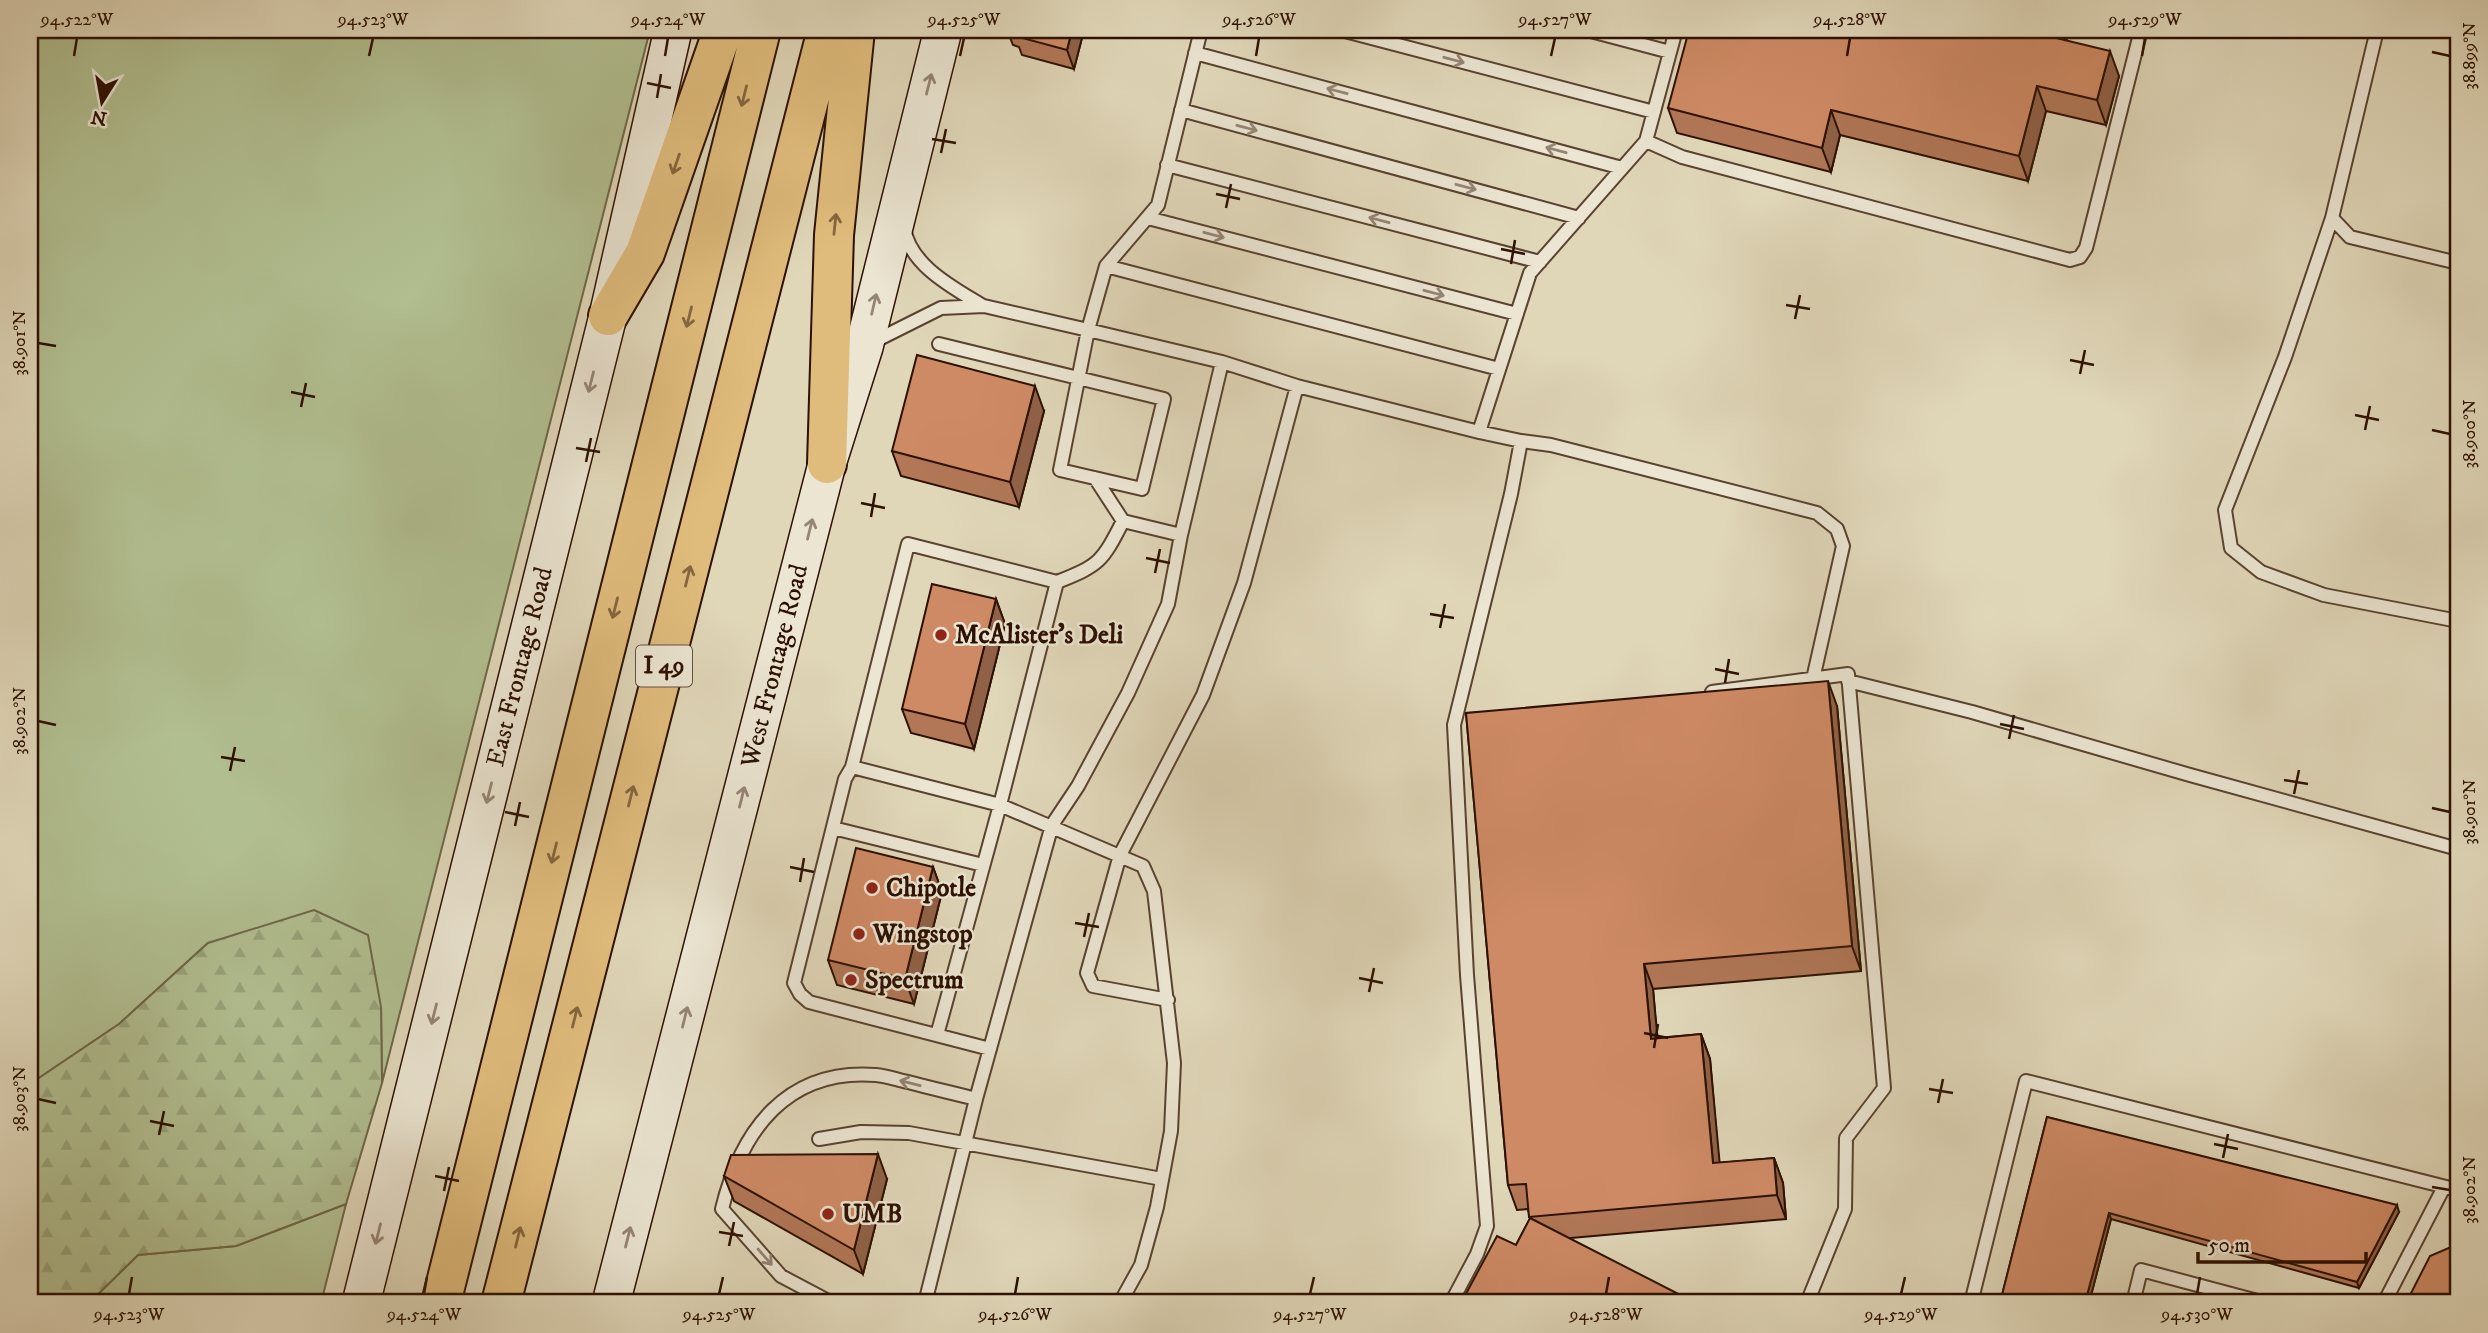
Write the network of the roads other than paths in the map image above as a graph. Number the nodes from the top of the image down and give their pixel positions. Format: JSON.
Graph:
{"nodes":[{"id":1,"x":673,"y":30,"type":"edge"},
{"id":2,"x":723,"y":30,"type":"edge"},
{"id":3,"x":761,"y":30,"type":"edge"},
{"id":4,"x":827,"y":30,"type":"edge"},
{"id":5,"x":855,"y":30,"type":"edge"},
{"id":6,"x":943,"y":30,"type":"edge"},
{"id":7,"x":1201,"y":30,"type":"edge"},
{"id":8,"x":1341,"y":30,"type":"edge"},
{"id":9,"x":1587,"y":30,"type":"edge"},
{"id":10,"x":1676,"y":30,"type":"edge"},
{"id":11,"x":2141,"y":30,"type":"edge"},
{"id":12,"x":2377,"y":30,"type":"edge"},
{"id":13,"x":1670,"y":52,"type":"junction"},
{"id":14,"x":1195,"y":53,"type":"junction"},
{"id":15,"x":1181,"y":110,"type":"junction"},
{"id":16,"x":1654,"y":112,"type":"junction"},
{"id":17,"x":1646,"y":141,"type":"junction"},
{"id":18,"x":1167,"y":165,"type":"junction"},
{"id":19,"x":1622,"y":168,"type":"junction"},
{"id":20,"x":900,"y":197,"type":"junction"},
{"id":21,"x":1148,"y":218,"type":"junction"},
{"id":22,"x":1579,"y":218,"type":"junction"},
{"id":23,"x":2332,"y":218,"type":"junction"},
{"id":24,"x":1540,"y":262,"type":"junction"},
{"id":25,"x":2458,"y":263,"type":"edge"},
{"id":26,"x":1106,"y":266,"type":"junction"},
{"id":27,"x":984,"y":306,"type":"junction"},
{"id":28,"x":1517,"y":314,"type":"junction"},
{"id":29,"x":608,"y":316,"type":"junction"},
{"id":30,"x":1088,"y":330,"type":"junction"},
{"id":31,"x":939,"y":344,"type":"dead end"},
{"id":32,"x":864,"y":347,"type":"junction"},
{"id":33,"x":1222,"y":362,"type":"junction"},
{"id":34,"x":1499,"y":369,"type":"junction"},
{"id":35,"x":1079,"y":377,"type":"junction"},
{"id":36,"x":1297,"y":386,"type":"junction"},
{"id":37,"x":1479,"y":432,"type":"junction"},
{"id":38,"x":1521,"y":441,"type":"junction"},
{"id":39,"x":827,"y":464,"type":"junction"},
{"id":40,"x":1095,"y":478,"type":"junction"},
{"id":41,"x":1123,"y":521,"type":"junction"},
{"id":42,"x":1181,"y":535,"type":"junction"},
{"id":43,"x":1057,"y":582,"type":"junction"},
{"id":44,"x":2458,"y":621,"type":"edge"},
{"id":45,"x":1813,"y":679,"type":"junction"},
{"id":46,"x":1848,"y":681,"type":"junction"},
{"id":47,"x":1703,"y":693,"type":"edge"},
{"id":48,"x":1468,"y":723,"type":"edge"},
{"id":49,"x":1454,"y":725,"type":"junction"},
{"id":50,"x":852,"y":767,"type":"junction"},
{"id":51,"x":1000,"y":804,"type":"junction"},
{"id":52,"x":1052,"y":825,"type":"junction"},
{"id":53,"x":834,"y":828,"type":"junction"},
{"id":54,"x":2458,"y":849,"type":"edge"},
{"id":55,"x":1120,"y":855,"type":"junction"},
{"id":56,"x":983,"y":866,"type":"junction"},
{"id":57,"x":1167,"y":1000,"type":"junction"},
{"id":58,"x":937,"y":1035,"type":"junction"},
{"id":59,"x":990,"y":1049,"type":"junction"},
{"id":60,"x":976,"y":1099,"type":"junction"},
{"id":61,"x":819,"y":1139,"type":"dead end"},
{"id":62,"x":965,"y":1145,"type":"junction"},
{"id":63,"x":1162,"y":1179,"type":"junction"},
{"id":64,"x":2444,"y":1187,"type":"junction"},
{"id":65,"x":2458,"y":1190,"type":"edge"},
{"id":66,"x":361,"y":1303,"type":"edge"},
{"id":67,"x":440,"y":1303,"type":"edge"},
{"id":68,"x":501,"y":1303,"type":"edge"},
{"id":69,"x":611,"y":1303,"type":"edge"},
{"id":70,"x":832,"y":1303,"type":"edge"},
{"id":71,"x":925,"y":1303,"type":"edge"},
{"id":72,"x":1120,"y":1303,"type":"edge"},
{"id":73,"x":1451,"y":1303,"type":"edge"},
{"id":74,"x":1807,"y":1303,"type":"edge"},
{"id":75,"x":1971,"y":1303,"type":"edge"},
{"id":76,"x":2133,"y":1303,"type":"edge"},
{"id":77,"x":2265,"y":1303,"type":"edge"},
{"id":78,"x":2384,"y":1303,"type":"edge"}],
"edges":[{"from":1,"to":29,"type":"street","name":"East Frontage Road"},
{"from":2,"to":29,"type":"highway","one_way":true},
{"from":3,"to":67,"type":"highway","number":"I 49","one_way":true},
{"from":68,"to":4,"type":"highway","number":"I 49","one_way":true},
{"from":39,"to":5,"type":"highway","one_way":true},
{"from":20,"to":6,"type":"street","name":"West Frontage Road","one_way":true},
{"from":7,"to":14,"type":"lane"},
{"from":8,"to":16,"type":"lane","one_way":true},
{"from":9,"to":13,"type":"lane"},
{"from":10,"to":13,"type":"lane"},
{"from":11,"to":17,"type":"lane"},
{"from":12,"to":23,"type":"lane"},
{"from":13,"to":16,"type":"lane"},
{"from":14,"to":15,"type":"lane"},
{"from":19,"to":14,"type":"lane","one_way":true},
{"from":15,"to":18,"type":"lane"},
{"from":15,"to":22,"type":"lane","one_way":true},
{"from":16,"to":17,"type":"lane"},
{"from":17,"to":19,"type":"lane"},
{"from":18,"to":21,"type":"lane"},
{"from":24,"to":18,"type":"lane","one_way":true},
{"from":19,"to":22,"type":"lane"},
{"from":20,"to":27,"type":"lane"},
{"from":32,"to":20,"type":"street","name":"West Frontage Road","one_way":true},
{"from":21,"to":26,"type":"lane"},
{"from":21,"to":28,"type":"lane","one_way":true},
{"from":22,"to":24,"type":"lane"},
{"from":23,"to":25,"type":"lane"},
{"from":23,"to":44,"type":"lane"},
{"from":24,"to":28,"type":"lane"},
{"from":26,"to":30,"type":"lane"},
{"from":26,"to":34,"type":"lane"},
{"from":27,"to":30,"type":"lane"},
{"from":27,"to":32,"type":"lane"},
{"from":28,"to":34,"type":"lane"},
{"from":29,"to":66,"type":"street","name":"East Frontage Road","one_way":true},
{"from":30,"to":33,"type":"lane"},
{"from":30,"to":35,"type":"lane"},
{"from":31,"to":35,"type":"lane"},
{"from":32,"to":39,"type":"street","name":"West Frontage Road"},
{"from":33,"to":36,"type":"lane"},
{"from":33,"to":42,"type":"lane"},
{"from":34,"to":37,"type":"lane"},
{"from":35,"to":40,"type":"lane"},
{"from":35,"to":40,"type":"lane"},
{"from":36,"to":37,"type":"lane"},
{"from":36,"to":55,"type":"lane"},
{"from":37,"to":38,"type":"lane"},
{"from":38,"to":45,"type":"lane"},
{"from":38,"to":49,"type":"lane"},
{"from":69,"to":39,"type":"street","name":"West Frontage Road","one_way":true},
{"from":40,"to":41,"type":"lane"},
{"from":41,"to":42,"type":"lane"},
{"from":41,"to":43,"type":"lane"},
{"from":42,"to":52,"type":"lane"},
{"from":43,"to":50,"type":"lane"},
{"from":43,"to":51,"type":"lane"},
{"from":45,"to":46,"type":"lane"},
{"from":45,"to":47,"type":"lane"},
{"from":46,"to":54,"type":"lane"},
{"from":46,"to":74,"type":"lane"},
{"from":48,"to":49,"type":"lane"},
{"from":49,"to":73,"type":"lane"},
{"from":50,"to":51,"type":"lane"},
{"from":50,"to":53,"type":"lane"},
{"from":51,"to":52,"type":"lane"},
{"from":51,"to":56,"type":"lane"},
{"from":52,"to":55,"type":"lane"},
{"from":52,"to":59,"type":"lane"},
{"from":53,"to":56,"type":"lane"},
{"from":53,"to":58,"type":"lane"},
{"from":55,"to":57,"type":"lane"},
{"from":55,"to":57,"type":"lane"},
{"from":56,"to":58,"type":"lane"},
{"from":57,"to":63,"type":"lane"},
{"from":58,"to":59,"type":"lane"},
{"from":59,"to":60,"type":"lane"},
{"from":60,"to":62,"type":"lane"},
{"from":60,"to":70,"type":"lane","one_way":true},
{"from":61,"to":62,"type":"lane"},
{"from":62,"to":63,"type":"lane"},
{"from":62,"to":71,"type":"lane"},
{"from":63,"to":72,"type":"lane"},
{"from":64,"to":65,"type":"lane"},
{"from":64,"to":75,"type":"lane"},
{"from":64,"to":78,"type":"lane"},
{"from":76,"to":77,"type":"lane"}]}
